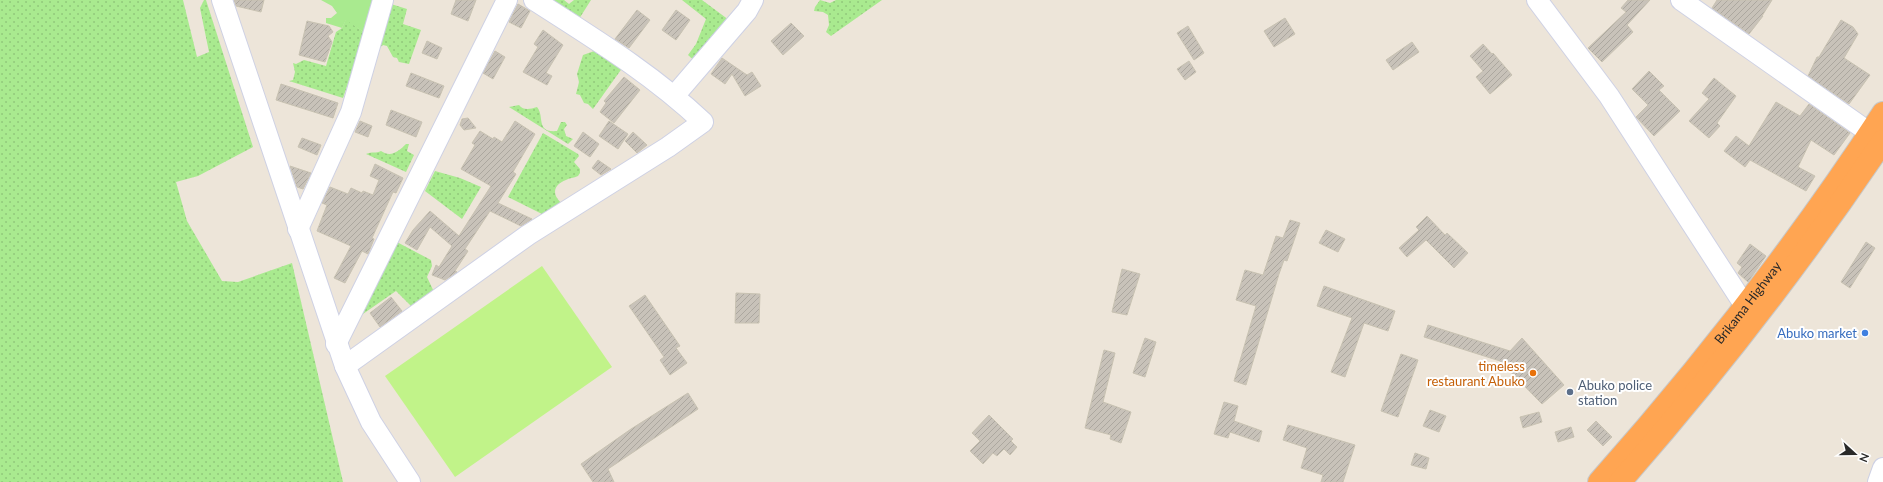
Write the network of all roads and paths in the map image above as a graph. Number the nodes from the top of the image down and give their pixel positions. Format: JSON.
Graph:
{"nodes":[{"id":1,"x":222,"y":0,"type":"edge"},
{"id":2,"x":383,"y":0,"type":"edge"},
{"id":3,"x":507,"y":0,"type":"edge"},
{"id":4,"x":534,"y":0,"type":"edge"},
{"id":5,"x":753,"y":0,"type":"edge"},
{"id":6,"x":1536,"y":0,"type":"edge"},
{"id":7,"x":1681,"y":0,"type":"edge"},
{"id":8,"x":675,"y":95,"type":"junction"},
{"id":9,"x":1883,"y":113,"type":"edge"},
{"id":10,"x":1876,"y":137,"type":"edge"},
{"id":11,"x":298,"y":229,"type":"junction"},
{"id":12,"x":1745,"y":306,"type":"junction"},
{"id":13,"x":336,"y":344,"type":"junction"},
{"id":14,"x":345,"y":366,"type":"junction"},
{"id":15,"x":410,"y":482,"type":"edge"},
{"id":16,"x":1599,"y":482,"type":"edge"},
{"id":17,"x":1620,"y":482,"type":"edge"}],
"edges":[{"from":1,"to":11,"type":"street"},
{"from":2,"to":11,"type":"street"},
{"from":3,"to":13,"type":"street"},
{"from":4,"to":8,"type":"street"},
{"from":5,"to":8,"type":"street"},
{"from":6,"to":12,"type":"street"},
{"from":7,"to":10,"type":"street"},
{"from":8,"to":14,"type":"street"},
{"from":9,"to":10,"type":"highway","name":"Brikama Highway"},
{"from":10,"to":12,"type":"highway","name":"Brikama Highway"},
{"from":10,"to":17,"type":"highway","name":"Brikama Highway"},
{"from":11,"to":13,"type":"street"},
{"from":12,"to":16,"type":"highway","name":"Brikama Highway"},
{"from":13,"to":14,"type":"street"},
{"from":14,"to":15,"type":"street"}]}
